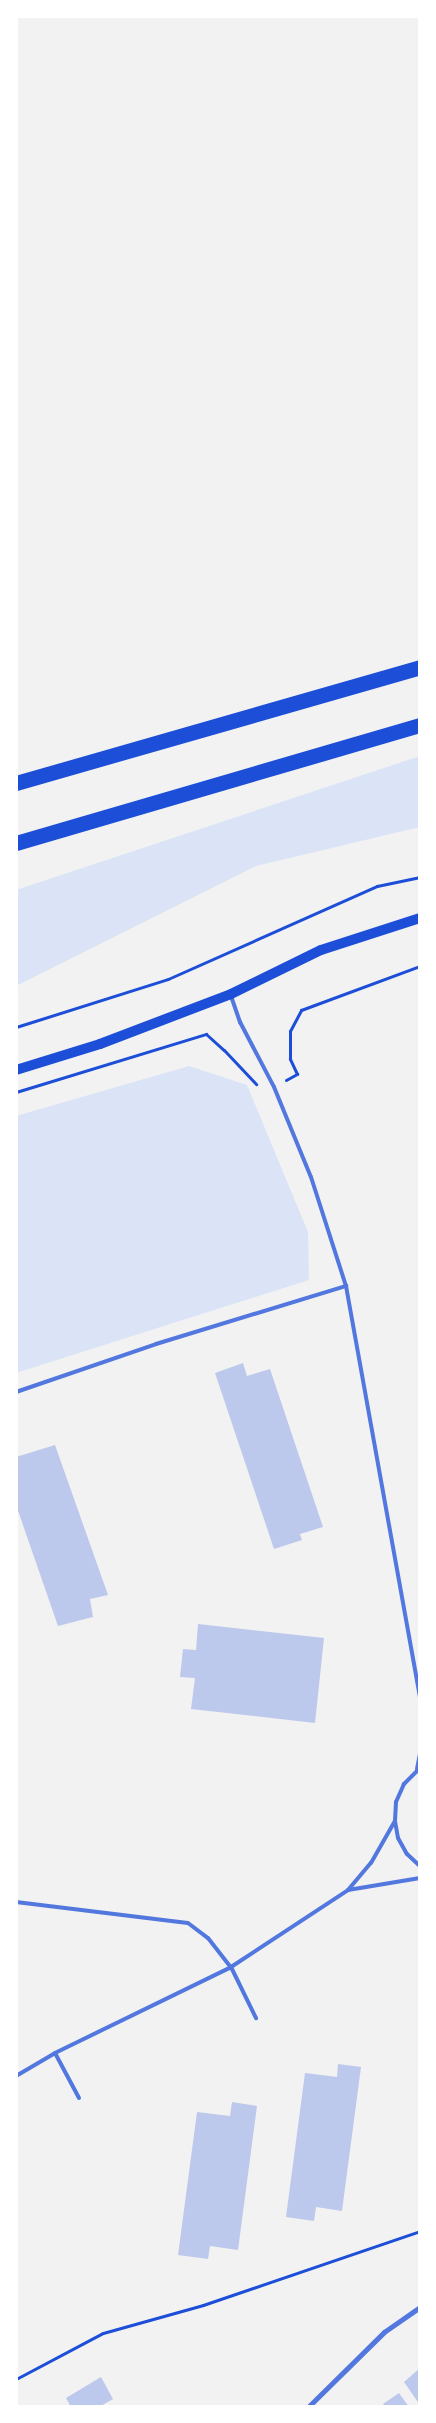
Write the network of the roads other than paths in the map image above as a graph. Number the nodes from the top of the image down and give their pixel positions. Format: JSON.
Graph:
{"nodes":[{"id":1,"x":420,"y":666,"type":"edge"},
{"id":2,"x":420,"y":725,"type":"edge"},
{"id":3,"x":16,"y":783,"type":"edge"},
{"id":4,"x":16,"y":843,"type":"edge"},
{"id":5,"x":420,"y":918,"type":"edge"},
{"id":6,"x":231,"y":994,"type":"junction"},
{"id":7,"x":16,"y":1070,"type":"edge"},
{"id":8,"x":346,"y":1286,"type":"junction"},
{"id":9,"x":16,"y":1392,"type":"edge"},
{"id":10,"x":420,"y":1698,"type":"edge"},
{"id":11,"x":420,"y":1754,"type":"edge"},
{"id":12,"x":418,"y":1768,"type":"edge"},
{"id":13,"x":394,"y":1821,"type":"junction"},
{"id":14,"x":420,"y":1866,"type":"edge"},
{"id":15,"x":420,"y":1878,"type":"edge"},
{"id":16,"x":348,"y":1890,"type":"junction"},
{"id":17,"x":16,"y":1902,"type":"edge"},
{"id":18,"x":231,"y":1968,"type":"junction"},
{"id":19,"x":256,"y":2018,"type":"dead end"},
{"id":20,"x":55,"y":2053,"type":"junction"},
{"id":21,"x":16,"y":2076,"type":"edge"},
{"id":22,"x":79,"y":2098,"type":"dead end"},
{"id":23,"x":420,"y":2307,"type":"edge"},
{"id":24,"x":308,"y":2407,"type":"edge"}],
"edges":[{"from":1,"to":3,"type":"highway"},
{"from":2,"to":4,"type":"highway"},
{"from":5,"to":6,"type":"main road"},
{"from":6,"to":7,"type":"main road"},
{"from":6,"to":8,"type":"lane"},
{"from":8,"to":9,"type":"lane"},
{"from":8,"to":10,"type":"lane"},
{"from":11,"to":12,"type":"lane"},
{"from":12,"to":13,"type":"lane"},
{"from":13,"to":14,"type":"lane"},
{"from":13,"to":16,"type":"lane"},
{"from":15,"to":16,"type":"lane"},
{"from":16,"to":18,"type":"lane"},
{"from":17,"to":18,"type":"lane"},
{"from":18,"to":19,"type":"lane"},
{"from":18,"to":20,"type":"lane"},
{"from":20,"to":21,"type":"lane"},
{"from":20,"to":22,"type":"lane"},
{"from":23,"to":24,"type":"street"}]}
